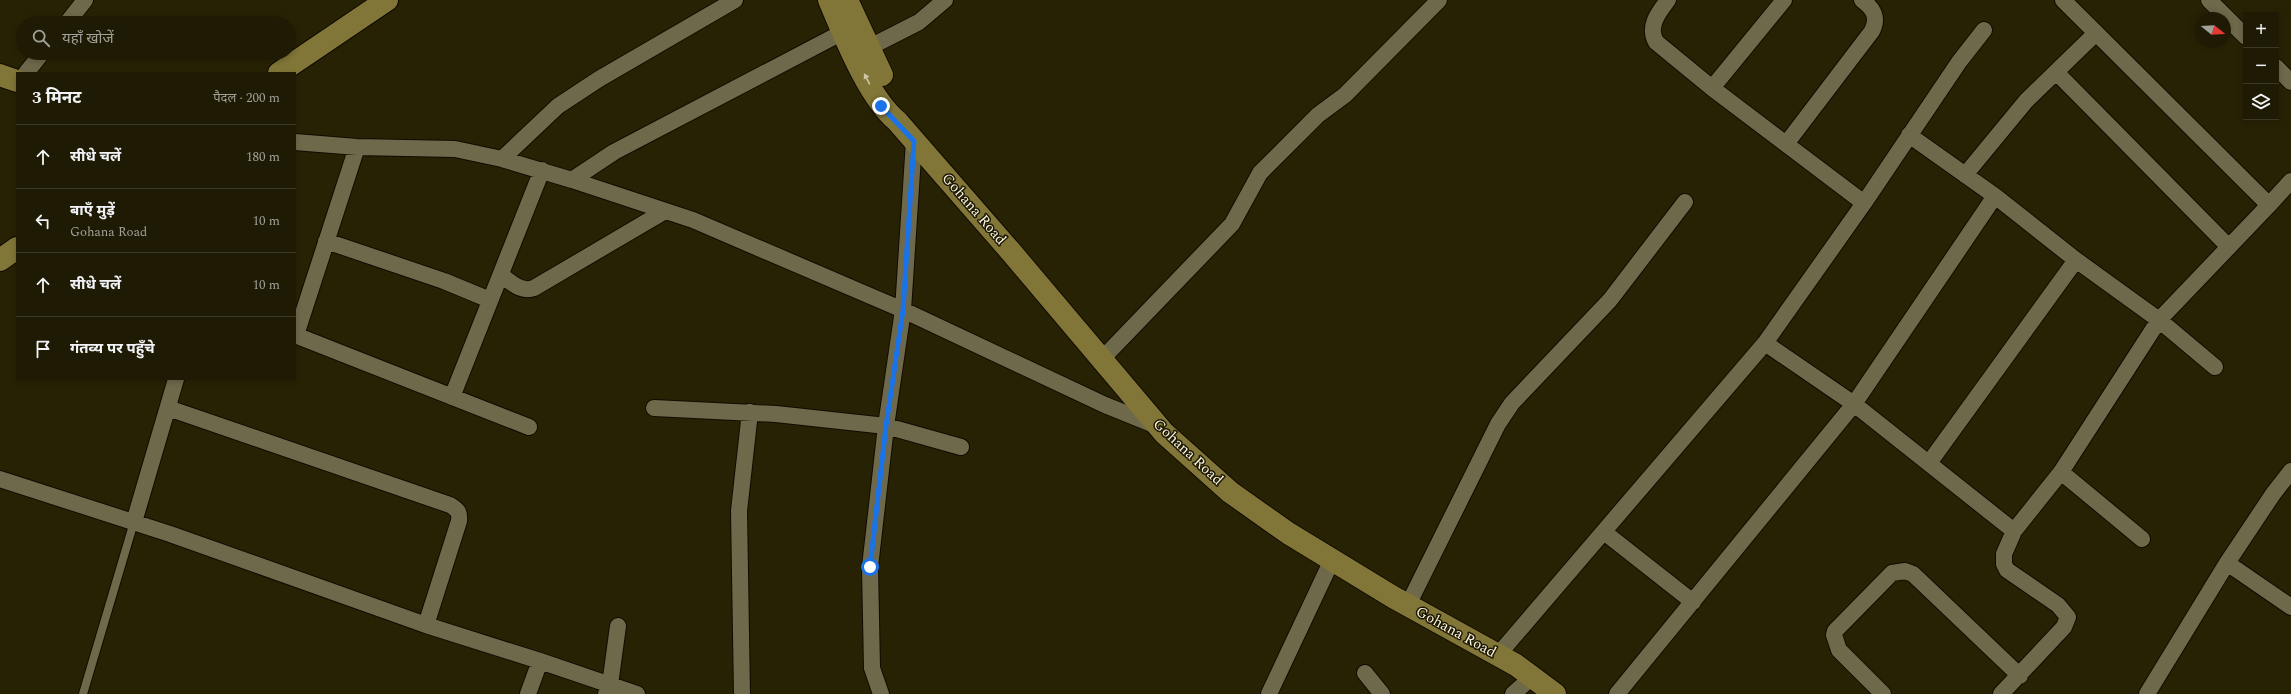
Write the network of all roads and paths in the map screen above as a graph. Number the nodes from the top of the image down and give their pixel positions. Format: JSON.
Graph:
{"nodes":[{"id":1,"x":85,"y":0,"type":"edge"},
{"id":2,"x":387,"y":0,"type":"edge"},
{"id":3,"x":735,"y":0,"type":"edge"},
{"id":4,"x":829,"y":0,"type":"edge"},
{"id":5,"x":847,"y":0,"type":"edge"},
{"id":6,"x":945,"y":0,"type":"edge"},
{"id":7,"x":1439,"y":0,"type":"edge"},
{"id":8,"x":1668,"y":0,"type":"edge"},
{"id":9,"x":1784,"y":0,"type":"edge"},
{"id":10,"x":1862,"y":0,"type":"edge"},
{"id":11,"x":2063,"y":0,"type":"edge"},
{"id":12,"x":2209,"y":0,"type":"edge"},
{"id":13,"x":72,"y":16,"type":"edge"},
{"id":14,"x":1984,"y":30,"type":"dead end"},
{"id":15,"x":843,"y":32,"type":"junction"},
{"id":16,"x":2095,"y":34,"type":"junction"},
{"id":17,"x":2243,"y":34,"type":"edge"},
{"id":18,"x":868,"y":48,"type":"junction"},
{"id":19,"x":36,"y":60,"type":"edge"},
{"id":20,"x":27,"y":72,"type":"edge"},
{"id":21,"x":279,"y":72,"type":"edge"},
{"id":22,"x":2056,"y":72,"type":"junction"},
{"id":23,"x":1712,"y":88,"type":"junction"},
{"id":24,"x":897,"y":121,"type":"junction"},
{"id":25,"x":1909,"y":135,"type":"junction"},
{"id":26,"x":914,"y":141,"type":"junction"},
{"id":27,"x":296,"y":142,"type":"edge"},
{"id":28,"x":1786,"y":144,"type":"junction"},
{"id":29,"x":357,"y":147,"type":"junction"},
{"id":30,"x":502,"y":159,"type":"junction"},
{"id":31,"x":542,"y":170,"type":"junction"},
{"id":32,"x":1965,"y":175,"type":"junction"},
{"id":33,"x":572,"y":180,"type":"junction"},
{"id":34,"x":2291,"y":181,"type":"edge"},
{"id":35,"x":1995,"y":196,"type":"junction"},
{"id":36,"x":1685,"y":202,"type":"dead end"},
{"id":37,"x":1864,"y":204,"type":"junction"},
{"id":38,"x":2269,"y":205,"type":"junction"},
{"id":39,"x":665,"y":212,"type":"junction"},
{"id":40,"x":326,"y":241,"type":"junction"},
{"id":41,"x":2229,"y":247,"type":"junction"},
{"id":42,"x":16,"y":249,"type":"edge"},
{"id":43,"x":0,"y":260,"type":"edge"},
{"id":44,"x":2076,"y":260,"type":"junction"},
{"id":45,"x":501,"y":275,"type":"junction"},
{"id":46,"x":490,"y":300,"type":"junction"},
{"id":47,"x":903,"y":310,"type":"junction"},
{"id":48,"x":2159,"y":320,"type":"junction"},
{"id":49,"x":296,"y":332,"type":"edge"},
{"id":50,"x":296,"y":335,"type":"edge"},
{"id":51,"x":1765,"y":343,"type":"junction"},
{"id":52,"x":1102,"y":360,"type":"junction"},
{"id":53,"x":2215,"y":367,"type":"dead end"},
{"id":54,"x":176,"y":380,"type":"edge"},
{"id":55,"x":452,"y":396,"type":"junction"},
{"id":56,"x":1854,"y":404,"type":"junction"},
{"id":57,"x":168,"y":408,"type":"junction"},
{"id":58,"x":654,"y":408,"type":"dead end"},
{"id":59,"x":750,"y":412,"type":"junction"},
{"id":60,"x":886,"y":426,"type":"junction"},
{"id":61,"x":529,"y":427,"type":"dead end"},
{"id":62,"x":1159,"y":427,"type":"junction"},
{"id":63,"x":961,"y":447,"type":"dead end"},
{"id":64,"x":1930,"y":463,"type":"junction"},
{"id":65,"x":2061,"y":472,"type":"junction"},
{"id":66,"x":2289,"y":478,"type":"edge"},
{"id":67,"x":0,"y":479,"type":"edge"},
{"id":68,"x":134,"y":522,"type":"junction"},
{"id":69,"x":2014,"y":531,"type":"junction"},
{"id":70,"x":1604,"y":532,"type":"junction"},
{"id":71,"x":2142,"y":539,"type":"dead end"},
{"id":72,"x":1332,"y":560,"type":"junction"},
{"id":73,"x":2227,"y":562,"type":"junction"},
{"id":74,"x":1693,"y":602,"type":"junction"},
{"id":75,"x":1408,"y":605,"type":"junction"},
{"id":76,"x":2291,"y":607,"type":"edge"},
{"id":77,"x":426,"y":625,"type":"junction"},
{"id":78,"x":618,"y":626,"type":"dead end"},
{"id":79,"x":1498,"y":656,"type":"junction"},
{"id":80,"x":540,"y":661,"type":"junction"},
{"id":81,"x":1365,"y":674,"type":"dead end"},
{"id":82,"x":2020,"y":676,"type":"junction"},
{"id":83,"x":1532,"y":677,"type":"junction"},
{"id":84,"x":608,"y":689,"type":"edge"},
{"id":85,"x":83,"y":694,"type":"edge"},
{"id":86,"x":528,"y":694,"type":"edge"},
{"id":87,"x":637,"y":694,"type":"edge"},
{"id":88,"x":742,"y":694,"type":"edge"},
{"id":89,"x":881,"y":694,"type":"edge"},
{"id":90,"x":1269,"y":694,"type":"edge"},
{"id":91,"x":1382,"y":694,"type":"edge"},
{"id":92,"x":1513,"y":694,"type":"edge"},
{"id":93,"x":1555,"y":694,"type":"edge"},
{"id":94,"x":1617,"y":694,"type":"edge"},
{"id":95,"x":1883,"y":694,"type":"edge"},
{"id":96,"x":2001,"y":694,"type":"edge"},
{"id":97,"x":2147,"y":694,"type":"edge"}],
"edges":[{"from":1,"to":13,"type":"street"},
{"from":2,"to":21,"type":"main road"},
{"from":3,"to":30,"type":"street"},
{"from":4,"to":15,"type":"main road","name":"Gohana Road"},
{"from":5,"to":18,"type":"main road"},
{"from":6,"to":18,"type":"street"},
{"from":7,"to":52,"type":"street"},
{"from":8,"to":23,"type":"street"},
{"from":9,"to":23,"type":"street"},
{"from":10,"to":28,"type":"street"},
{"from":11,"to":16,"type":"street"},
{"from":12,"to":17,"type":"street"},
{"from":14,"to":25,"type":"street"},
{"from":24,"to":15,"type":"main road","name":"Gohana Road","one_way":true},
{"from":15,"to":33,"type":"street"},
{"from":16,"to":22,"type":"street"},
{"from":16,"to":38,"type":"street"},
{"from":18,"to":24,"type":"main road"},
{"from":19,"to":20,"type":"street"},
{"from":22,"to":32,"type":"street"},
{"from":22,"to":41,"type":"street"},
{"from":23,"to":28,"type":"street"},
{"from":24,"to":26,"type":"main road","name":"Gohana Road"},
{"from":25,"to":32,"type":"street"},
{"from":25,"to":37,"type":"street"},
{"from":26,"to":47,"type":"street"},
{"from":26,"to":52,"type":"main road","name":"Gohana Road"},
{"from":27,"to":29,"type":"street"},
{"from":28,"to":37,"type":"street"},
{"from":29,"to":30,"type":"street"},
{"from":29,"to":40,"type":"street"},
{"from":30,"to":31,"type":"street"},
{"from":31,"to":33,"type":"street"},
{"from":31,"to":45,"type":"street"},
{"from":32,"to":35,"type":"street"},
{"from":33,"to":39,"type":"street"},
{"from":34,"to":38,"type":"street"},
{"from":35,"to":44,"type":"street"},
{"from":35,"to":56,"type":"street"},
{"from":36,"to":75,"type":"street"},
{"from":37,"to":51,"type":"street"},
{"from":38,"to":41,"type":"street"},
{"from":39,"to":45,"type":"street"},
{"from":39,"to":47,"type":"street"},
{"from":40,"to":46,"type":"street"},
{"from":40,"to":49,"type":"street"},
{"from":41,"to":48,"type":"street"},
{"from":42,"to":43,"type":"main road"},
{"from":44,"to":48,"type":"street"},
{"from":44,"to":64,"type":"street"},
{"from":45,"to":46,"type":"street"},
{"from":46,"to":55,"type":"street"},
{"from":47,"to":60,"type":"street"},
{"from":47,"to":62,"type":"street"},
{"from":48,"to":53,"type":"street"},
{"from":48,"to":65,"type":"street"},
{"from":50,"to":55,"type":"street"},
{"from":51,"to":56,"type":"street"},
{"from":51,"to":70,"type":"street"},
{"from":52,"to":62,"type":"main road","name":"Gohana Road"},
{"from":54,"to":57,"type":"street"},
{"from":55,"to":61,"type":"street"},
{"from":56,"to":64,"type":"street"},
{"from":56,"to":74,"type":"street"},
{"from":57,"to":68,"type":"street"},
{"from":57,"to":77,"type":"street"},
{"from":58,"to":59,"type":"street"},
{"from":59,"to":60,"type":"street"},
{"from":59,"to":88,"type":"street"},
{"from":60,"to":63,"type":"street"},
{"from":60,"to":89,"type":"street"},
{"from":62,"to":72,"type":"main road","name":"Gohana Road"},
{"from":64,"to":69,"type":"street"},
{"from":65,"to":69,"type":"street"},
{"from":65,"to":71,"type":"street"},
{"from":66,"to":73,"type":"street"},
{"from":67,"to":68,"type":"street"},
{"from":68,"to":77,"type":"street"},
{"from":68,"to":85,"type":"lane"},
{"from":69,"to":82,"type":"street"},
{"from":70,"to":74,"type":"street"},
{"from":70,"to":79,"type":"street"},
{"from":72,"to":75,"type":"main road","name":"Gohana Road"},
{"from":72,"to":90,"type":"street"},
{"from":73,"to":76,"type":"street"},
{"from":73,"to":97,"type":"street"},
{"from":74,"to":94,"type":"street"},
{"from":75,"to":79,"type":"main road","name":"Gohana Road"},
{"from":77,"to":80,"type":"street"},
{"from":78,"to":84,"type":"street"},
{"from":79,"to":83,"type":"main road","name":"Gohana Road"},
{"from":80,"to":84,"type":"street"},
{"from":80,"to":86,"type":"street"},
{"from":81,"to":91,"type":"street"},
{"from":82,"to":95,"type":"street"},
{"from":82,"to":96,"type":"street"},
{"from":83,"to":92,"type":"street"},
{"from":83,"to":93,"type":"main road","name":"Gohana Road"},
{"from":84,"to":87,"type":"street"}]}
